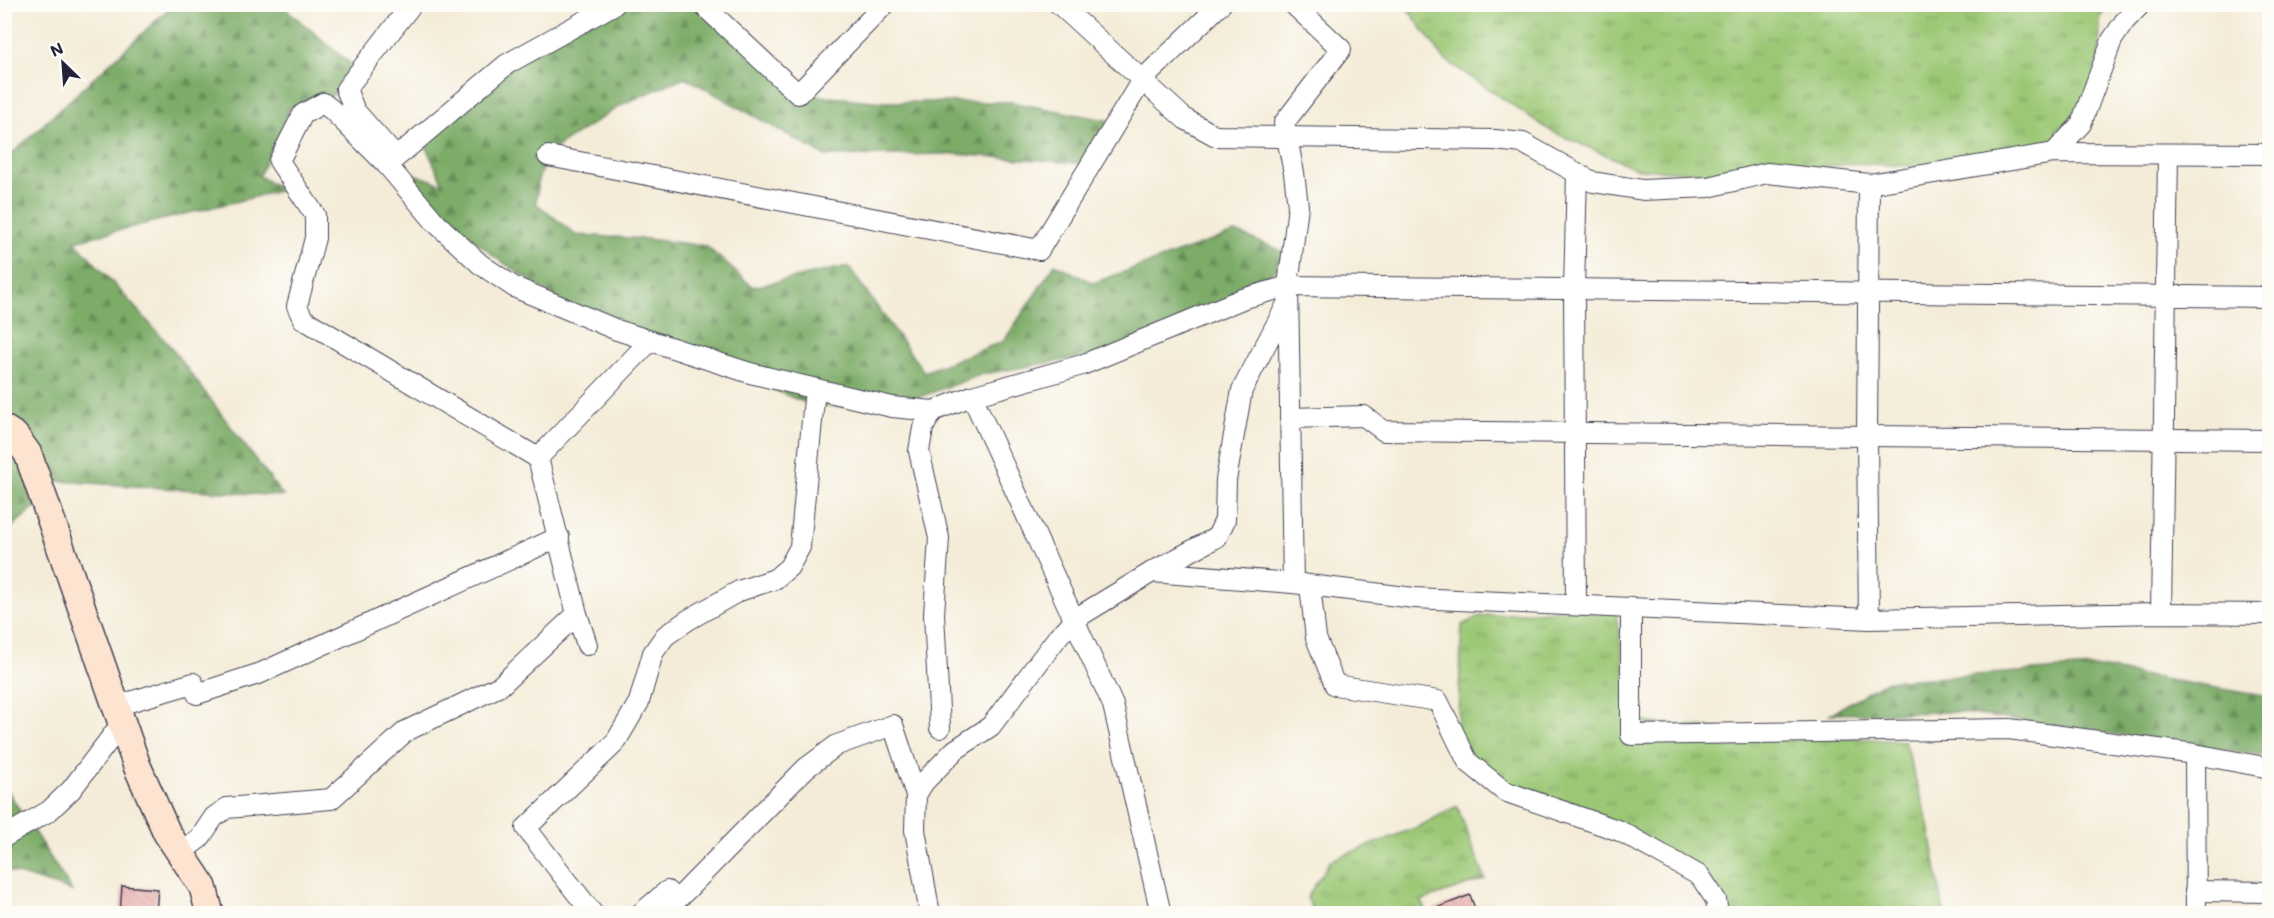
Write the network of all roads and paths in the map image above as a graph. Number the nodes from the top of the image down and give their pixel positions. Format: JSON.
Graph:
{"nodes":[{"id":1,"x":412,"y":4,"type":"edge"},
{"id":2,"x":615,"y":4,"type":"edge"},
{"id":3,"x":702,"y":4,"type":"edge"},
{"id":4,"x":885,"y":4,"type":"edge"},
{"id":5,"x":1059,"y":4,"type":"edge"},
{"id":6,"x":1221,"y":4,"type":"edge"},
{"id":7,"x":1293,"y":4,"type":"edge"},
{"id":8,"x":2140,"y":4,"type":"edge"},
{"id":9,"x":1142,"y":80,"type":"junction"},
{"id":10,"x":1287,"y":136,"type":"junction"},
{"id":11,"x":2054,"y":153,"type":"junction"},
{"id":12,"x":2168,"y":154,"type":"junction"},
{"id":13,"x":2270,"y":154,"type":"edge"},
{"id":14,"x":548,"y":156,"type":"dead end"},
{"id":15,"x":391,"y":161,"type":"junction"},
{"id":16,"x":1577,"y":173,"type":"junction"},
{"id":17,"x":1869,"y":184,"type":"junction"},
{"id":18,"x":1574,"y":289,"type":"junction"},
{"id":19,"x":1868,"y":292,"type":"junction"},
{"id":20,"x":1288,"y":294,"type":"junction"},
{"id":21,"x":2167,"y":296,"type":"junction"},
{"id":22,"x":2270,"y":297,"type":"edge"},
{"id":23,"x":650,"y":341,"type":"junction"},
{"id":24,"x":815,"y":389,"type":"junction"},
{"id":25,"x":972,"y":396,"type":"junction"},
{"id":26,"x":933,"y":411,"type":"junction"},
{"id":27,"x":1290,"y":418,"type":"junction"},
{"id":28,"x":4,"y":429,"type":"edge"},
{"id":29,"x":1575,"y":432,"type":"junction"},
{"id":30,"x":1868,"y":436,"type":"junction"},
{"id":31,"x":2164,"y":439,"type":"junction"},
{"id":32,"x":2270,"y":440,"type":"edge"},
{"id":33,"x":538,"y":458,"type":"junction"},
{"id":34,"x":559,"y":537,"type":"junction"},
{"id":35,"x":1152,"y":572,"type":"junction"},
{"id":36,"x":1301,"y":584,"type":"junction"},
{"id":37,"x":1576,"y":604,"type":"junction"},
{"id":38,"x":1631,"y":607,"type":"junction"},
{"id":39,"x":2161,"y":613,"type":"junction"},
{"id":40,"x":577,"y":614,"type":"junction"},
{"id":41,"x":2270,"y":614,"type":"edge"},
{"id":42,"x":1869,"y":619,"type":"junction"},
{"id":43,"x":1074,"y":622,"type":"junction"},
{"id":44,"x":587,"y":645,"type":"dead end"},
{"id":45,"x":119,"y":715,"type":"junction"},
{"id":46,"x":940,"y":728,"type":"dead end"},
{"id":47,"x":2195,"y":754,"type":"junction"},
{"id":48,"x":2270,"y":768,"type":"edge"},
{"id":49,"x":916,"y":795,"type":"junction"},
{"id":50,"x":4,"y":837,"type":"edge"},
{"id":51,"x":181,"y":852,"type":"junction"},
{"id":52,"x":2195,"y":891,"type":"junction"},
{"id":53,"x":2270,"y":892,"type":"edge"},
{"id":54,"x":669,"y":907,"type":"edge"},
{"id":55,"x":210,"y":914,"type":"edge"},
{"id":56,"x":593,"y":914,"type":"edge"},
{"id":57,"x":640,"y":914,"type":"edge"},
{"id":58,"x":930,"y":914,"type":"edge"},
{"id":59,"x":1161,"y":914,"type":"edge"},
{"id":60,"x":1718,"y":914,"type":"edge"},
{"id":61,"x":2196,"y":914,"type":"edge"}],
"edges":[{"from":1,"to":15,"type":"street"},
{"from":2,"to":15,"type":"street"},
{"from":3,"to":4,"type":"street"},
{"from":5,"to":9,"type":"street"},
{"from":6,"to":9,"type":"street"},
{"from":7,"to":10,"type":"street"},
{"from":8,"to":11,"type":"street"},
{"from":9,"to":10,"type":"street"},
{"from":9,"to":14,"type":"street"},
{"from":10,"to":16,"type":"street"},
{"from":10,"to":20,"type":"street"},
{"from":11,"to":12,"type":"street"},
{"from":11,"to":17,"type":"street"},
{"from":12,"to":13,"type":"street"},
{"from":12,"to":21,"type":"street"},
{"from":15,"to":23,"type":"street"},
{"from":15,"to":33,"type":"street"},
{"from":16,"to":17,"type":"street"},
{"from":16,"to":18,"type":"street"},
{"from":17,"to":19,"type":"street"},
{"from":18,"to":19,"type":"street"},
{"from":18,"to":20,"type":"street"},
{"from":18,"to":29,"type":"street"},
{"from":19,"to":21,"type":"street"},
{"from":19,"to":30,"type":"street"},
{"from":20,"to":25,"type":"street"},
{"from":20,"to":27,"type":"street"},
{"from":20,"to":35,"type":"street"},
{"from":21,"to":22,"type":"street"},
{"from":21,"to":31,"type":"street"},
{"from":23,"to":24,"type":"street"},
{"from":23,"to":33,"type":"street"},
{"from":24,"to":26,"type":"street"},
{"from":24,"to":56,"type":"street"},
{"from":25,"to":26,"type":"street"},
{"from":25,"to":43,"type":"street"},
{"from":26,"to":46,"type":"street"},
{"from":27,"to":29,"type":"street"},
{"from":27,"to":36,"type":"street"},
{"from":28,"to":45,"type":"street"},
{"from":29,"to":30,"type":"street"},
{"from":29,"to":37,"type":"street"},
{"from":30,"to":31,"type":"street"},
{"from":30,"to":42,"type":"street"},
{"from":31,"to":32,"type":"street"},
{"from":31,"to":39,"type":"street"},
{"from":33,"to":34,"type":"street"},
{"from":34,"to":40,"type":"street"},
{"from":34,"to":45,"type":"street"},
{"from":35,"to":36,"type":"street"},
{"from":35,"to":43,"type":"street"},
{"from":36,"to":37,"type":"street"},
{"from":36,"to":60,"type":"street"},
{"from":37,"to":38,"type":"street"},
{"from":38,"to":42,"type":"street"},
{"from":38,"to":47,"type":"street"},
{"from":39,"to":41,"type":"street"},
{"from":39,"to":42,"type":"street"},
{"from":40,"to":44,"type":"street"},
{"from":40,"to":51,"type":"street"},
{"from":43,"to":49,"type":"street"},
{"from":43,"to":59,"type":"street"},
{"from":45,"to":50,"type":"street"},
{"from":45,"to":51,"type":"street"},
{"from":47,"to":48,"type":"street"},
{"from":47,"to":52,"type":"street"},
{"from":49,"to":54,"type":"street"},
{"from":49,"to":58,"type":"street"},
{"from":51,"to":55,"type":"street"},
{"from":52,"to":53,"type":"street"},
{"from":52,"to":61,"type":"street"},
{"from":54,"to":57,"type":"street"}]}
